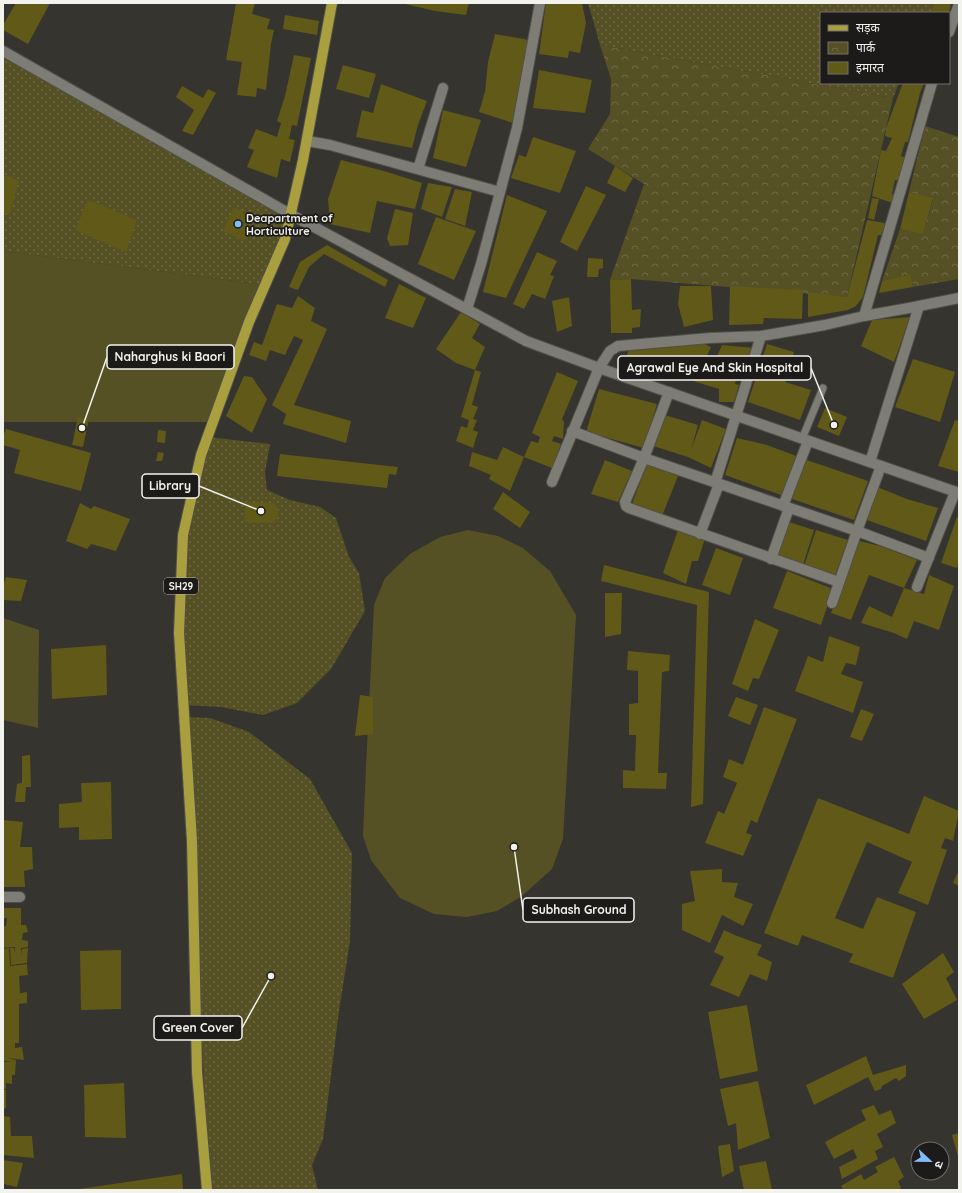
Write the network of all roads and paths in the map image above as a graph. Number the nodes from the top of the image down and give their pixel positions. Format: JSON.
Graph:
{"nodes":[{"id":1,"x":332,"y":3,"type":"edge"},
{"id":2,"x":540,"y":3,"type":"edge"},
{"id":3,"x":959,"y":6,"type":"edge"},
{"id":4,"x":950,"y":29,"type":"edge"},
{"id":5,"x":3,"y":51,"type":"edge"},
{"id":6,"x":932,"y":84,"type":"edge"},
{"id":7,"x":443,"y":88,"type":"dead end"},
{"id":8,"x":307,"y":141,"type":"junction"},
{"id":9,"x":418,"y":169,"type":"junction"},
{"id":10,"x":500,"y":192,"type":"junction"},
{"id":11,"x":290,"y":214,"type":"junction"},
{"id":12,"x":959,"y":298,"type":"edge"},
{"id":13,"x":919,"y":306,"type":"junction"},
{"id":14,"x":467,"y":309,"type":"junction"},
{"id":15,"x":864,"y":316,"type":"junction"},
{"id":16,"x":761,"y":336,"type":"junction"},
{"id":17,"x":599,"y":368,"type":"junction"},
{"id":18,"x":823,"y":388,"type":"dead end"},
{"id":19,"x":669,"y":392,"type":"junction"},
{"id":20,"x":736,"y":415,"type":"junction"},
{"id":21,"x":572,"y":431,"type":"junction"},
{"id":22,"x":805,"y":440,"type":"junction"},
{"id":23,"x":644,"y":458,"type":"junction"},
{"id":24,"x":870,"y":462,"type":"junction"},
{"id":25,"x":880,"y":466,"type":"junction"},
{"id":26,"x":552,"y":482,"type":"dead end"},
{"id":27,"x":717,"y":484,"type":"junction"},
{"id":28,"x":957,"y":493,"type":"edge"},
{"id":29,"x":786,"y":507,"type":"junction"},
{"id":30,"x":857,"y":531,"type":"junction"},
{"id":31,"x":700,"y":534,"type":"junction"},
{"id":32,"x":929,"y":558,"type":"junction"},
{"id":33,"x":771,"y":559,"type":"junction"},
{"id":34,"x":839,"y":582,"type":"junction"},
{"id":35,"x":917,"y":587,"type":"dead end"},
{"id":36,"x":832,"y":603,"type":"dead end"},
{"id":37,"x":3,"y":897,"type":"edge"},
{"id":38,"x":20,"y":897,"type":"dead end"},
{"id":39,"x":207,"y":1190,"type":"edge"}],
"edges":[{"from":1,"to":8,"type":"main road","number":"SH29"},
{"from":2,"to":10,"type":"street"},
{"from":3,"to":4,"type":"street"},
{"from":5,"to":11,"type":"street"},
{"from":6,"to":15,"type":"street"},
{"from":7,"to":9,"type":"street"},
{"from":8,"to":9,"type":"street"},
{"from":8,"to":11,"type":"main road","number":"SH29"},
{"from":9,"to":10,"type":"street"},
{"from":10,"to":14,"type":"street"},
{"from":11,"to":14,"type":"street"},
{"from":11,"to":39,"type":"main road","number":"SH29"},
{"from":12,"to":13,"type":"street"},
{"from":13,"to":15,"type":"street"},
{"from":13,"to":24,"type":"street"},
{"from":14,"to":17,"type":"street"},
{"from":15,"to":16,"type":"street"},
{"from":16,"to":17,"type":"street"},
{"from":16,"to":20,"type":"street"},
{"from":17,"to":19,"type":"street"},
{"from":17,"to":21,"type":"street"},
{"from":18,"to":22,"type":"lane"},
{"from":19,"to":20,"type":"street"},
{"from":19,"to":23,"type":"street"},
{"from":20,"to":22,"type":"street"},
{"from":20,"to":27,"type":"street"},
{"from":21,"to":23,"type":"street"},
{"from":21,"to":26,"type":"street"},
{"from":22,"to":24,"type":"street"},
{"from":22,"to":29,"type":"street"},
{"from":23,"to":27,"type":"street"},
{"from":23,"to":31,"type":"street"},
{"from":24,"to":25,"type":"street"},
{"from":25,"to":28,"type":"street"},
{"from":25,"to":30,"type":"street"},
{"from":27,"to":29,"type":"street"},
{"from":27,"to":31,"type":"street"},
{"from":28,"to":32,"type":"street"},
{"from":29,"to":30,"type":"street"},
{"from":29,"to":33,"type":"street"},
{"from":30,"to":32,"type":"street"},
{"from":30,"to":34,"type":"street"},
{"from":31,"to":33,"type":"street"},
{"from":32,"to":35,"type":"street"},
{"from":33,"to":34,"type":"street"},
{"from":34,"to":36,"type":"street"},
{"from":37,"to":38,"type":"street"}]}
